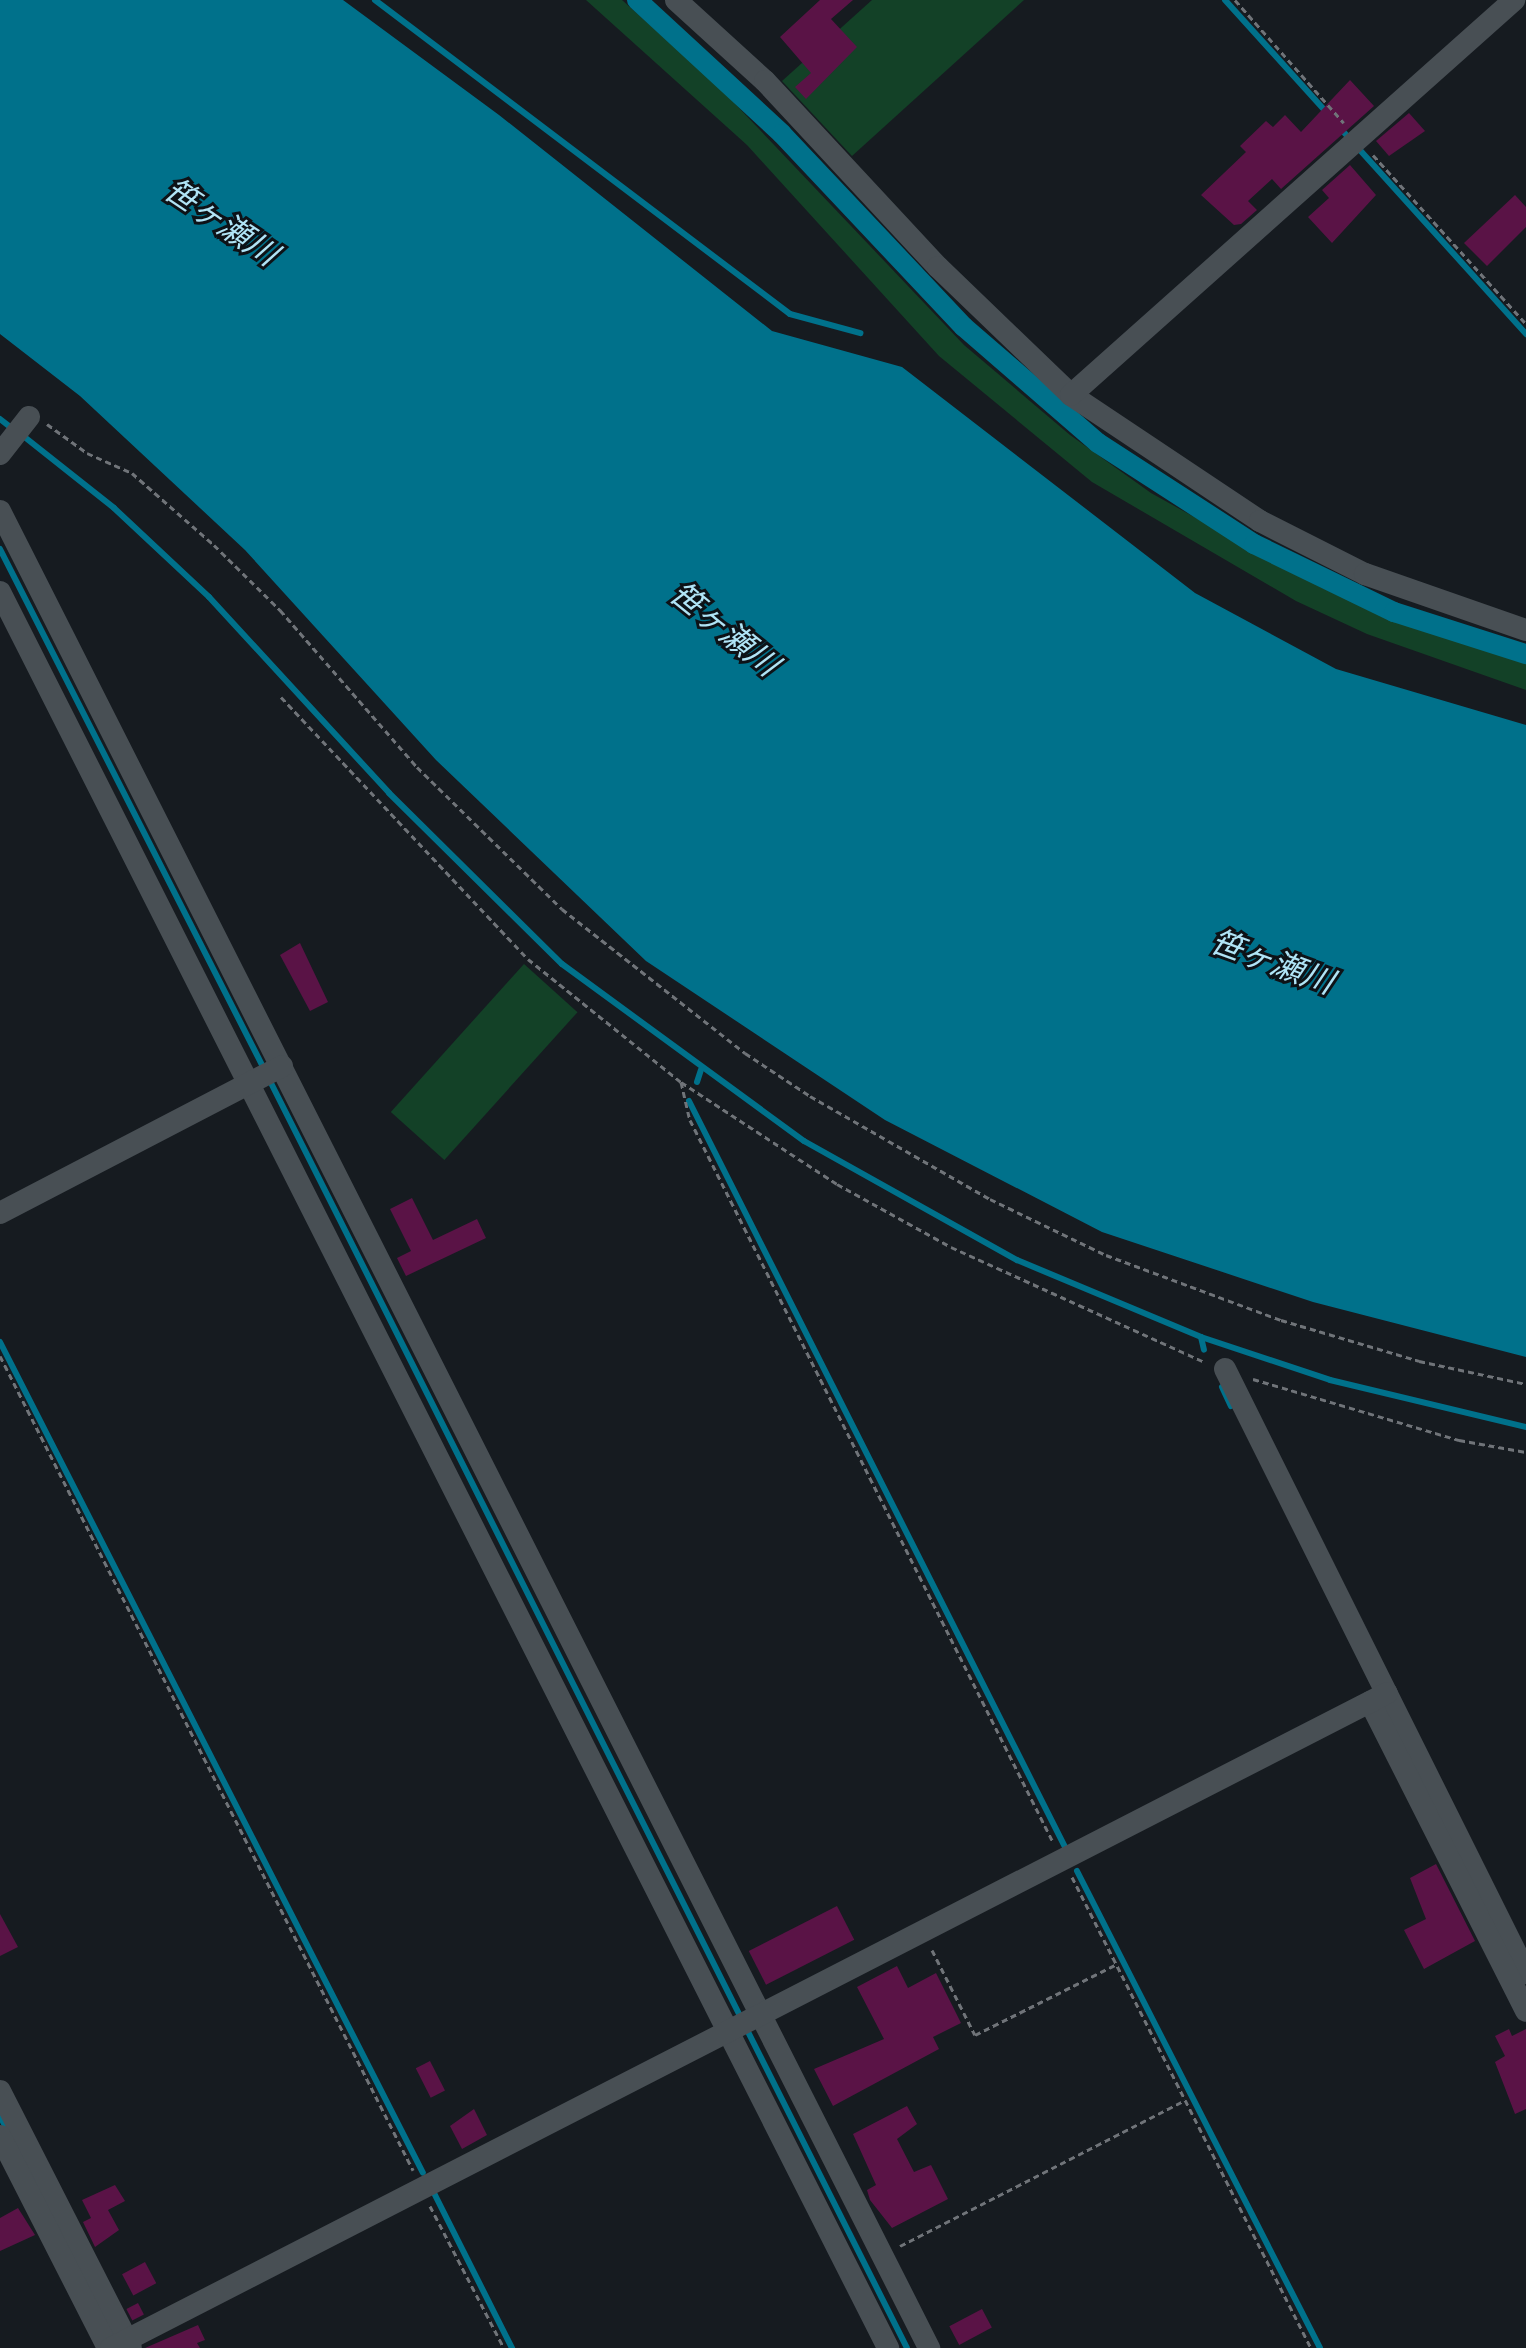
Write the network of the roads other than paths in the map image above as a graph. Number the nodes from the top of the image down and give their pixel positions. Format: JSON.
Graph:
{"nodes":[{"id":1,"x":676,"y":0,"type":"edge"},
{"id":2,"x":1514,"y":0,"type":"edge"},
{"id":3,"x":1071,"y":395,"type":"junction"},
{"id":4,"x":27,"y":420,"type":"road end"},
{"id":5,"x":5,"y":447,"type":"edge"},
{"id":6,"x":0,"y":511,"type":"edge"},
{"id":7,"x":0,"y":592,"type":"edge"},
{"id":8,"x":1526,"y":630,"type":"edge"},
{"id":9,"x":266,"y":1075,"type":"junction"},
{"id":10,"x":0,"y":1213,"type":"edge"},
{"id":11,"x":1225,"y":1369,"type":"road end"},
{"id":12,"x":1378,"y":1698,"type":"junction"},
{"id":13,"x":1479,"y":1900,"type":"junction"},
{"id":14,"x":1526,"y":1973,"type":"edge"},
{"id":15,"x":1526,"y":2011,"type":"edge"},
{"id":16,"x":744,"y":2024,"type":"junction"},
{"id":17,"x":0,"y":2091,"type":"edge"},
{"id":18,"x":0,"y":2136,"type":"edge"},
{"id":19,"x":898,"y":2336,"type":"edge"},
{"id":20,"x":118,"y":2346,"type":"edge"},
{"id":21,"x":929,"y":2348,"type":"edge"}],
"edges":[{"from":1,"to":3,"type":"street"},
{"from":2,"to":3,"type":"street"},
{"from":3,"to":8,"type":"street"},
{"from":4,"to":5,"type":"street"},
{"from":6,"to":9,"type":"street"},
{"from":7,"to":9,"type":"street"},
{"from":9,"to":10,"type":"street"},
{"from":9,"to":16,"type":"street"},
{"from":9,"to":16,"type":"street"},
{"from":11,"to":12,"type":"street"},
{"from":12,"to":13,"type":"street"},
{"from":12,"to":16,"type":"street"},
{"from":13,"to":14,"type":"street"},
{"from":13,"to":15,"type":"street"},
{"from":16,"to":19,"type":"street"},
{"from":16,"to":19,"type":"street"},
{"from":16,"to":20,"type":"street"},
{"from":17,"to":20,"type":"street"},
{"from":18,"to":20,"type":"street"},
{"from":19,"to":21,"type":"street"}]}
